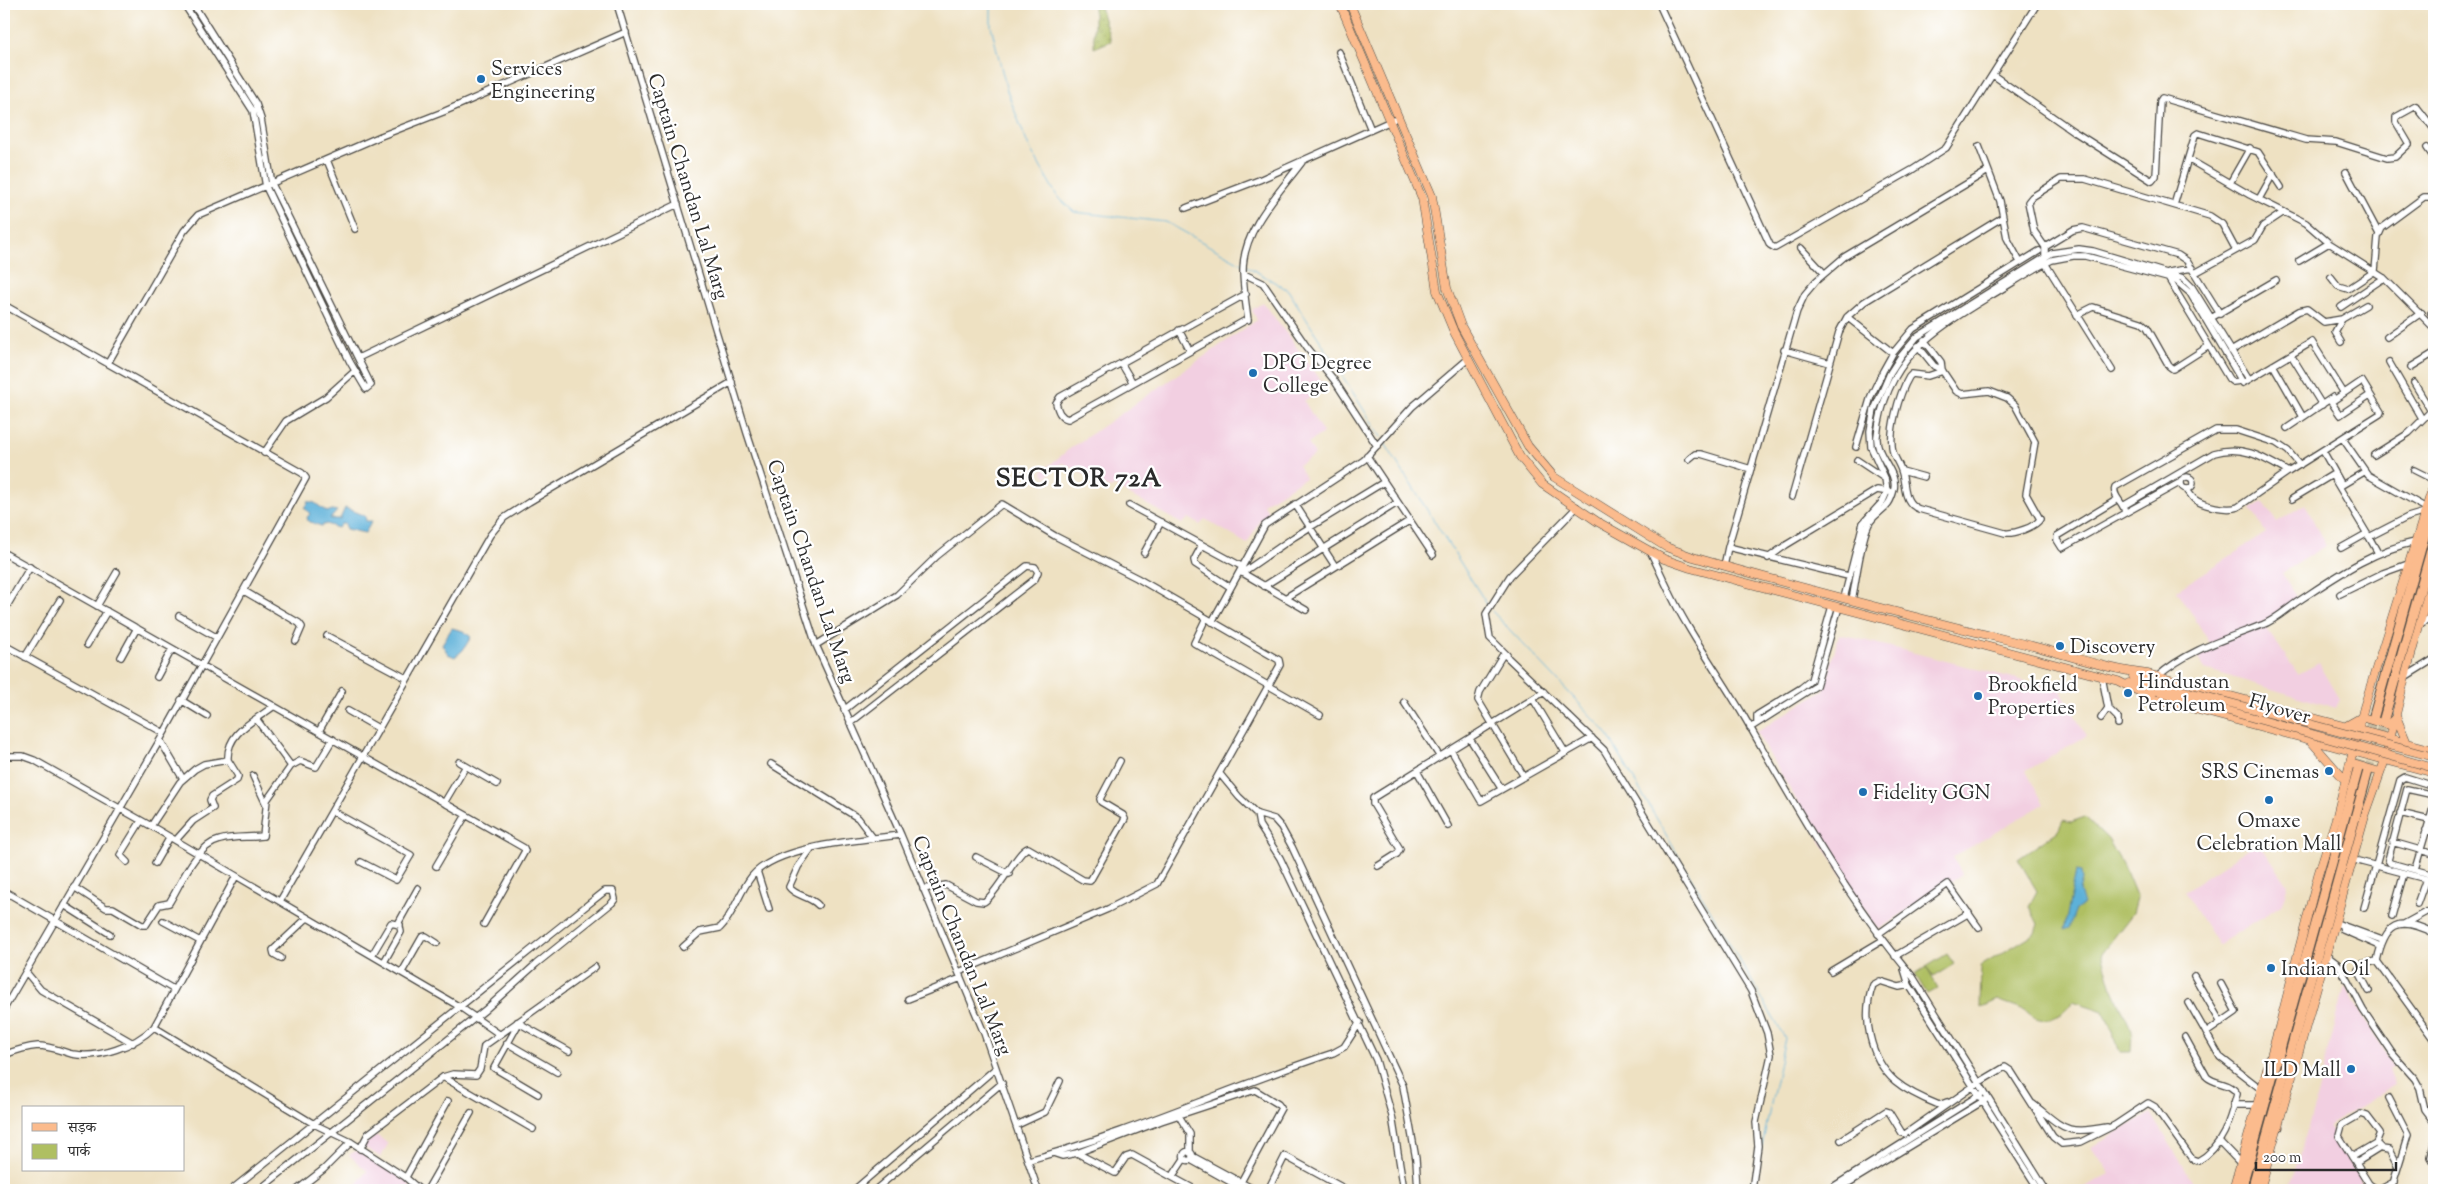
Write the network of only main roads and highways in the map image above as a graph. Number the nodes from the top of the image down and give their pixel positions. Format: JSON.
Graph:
{"nodes":[{"id":1,"x":1340,"y":4,"type":"edge"},
{"id":2,"x":1350,"y":4,"type":"edge"},
{"id":3,"x":1442,"y":258,"type":"junction"},
{"id":4,"x":1432,"y":260,"type":"junction"},
{"id":5,"x":2434,"y":482,"type":"edge"},
{"id":6,"x":2434,"y":502,"type":"edge"},
{"id":7,"x":2434,"y":540,"type":"edge"},
{"id":8,"x":1693,"y":557,"type":"junction"},
{"id":9,"x":1690,"y":568,"type":"junction"},
{"id":10,"x":2434,"y":572,"type":"edge"},
{"id":11,"x":2118,"y":681,"type":"junction"},
{"id":12,"x":2158,"y":684,"type":"junction"},
{"id":13,"x":2396,"y":716,"type":"junction"},
{"id":14,"x":2362,"y":717,"type":"junction"},
{"id":15,"x":2373,"y":719,"type":"tunnel mouth"},
{"id":16,"x":2383,"y":722,"type":"tunnel mouth"},
{"id":17,"x":2335,"y":723,"type":"junction"},
{"id":18,"x":2346,"y":726,"type":"junction"},
{"id":19,"x":2359,"y":730,"type":"junction"},
{"id":20,"x":2391,"y":738,"type":"junction"},
{"id":21,"x":2309,"y":739,"type":"junction"},
{"id":22,"x":2407,"y":743,"type":"junction"},
{"id":23,"x":2331,"y":744,"type":"junction"},
{"id":24,"x":2416,"y":746,"type":"junction"},
{"id":25,"x":2434,"y":750,"type":"edge"},
{"id":26,"x":2354,"y":751,"type":"junction"},
{"id":27,"x":2434,"y":757,"type":"edge"},
{"id":28,"x":2386,"y":760,"type":"junction"},
{"id":29,"x":2350,"y":762,"type":"junction"},
{"id":30,"x":2401,"y":764,"type":"junction"},
{"id":31,"x":2413,"y":767,"type":"junction"},
{"id":32,"x":2434,"y":768,"type":"edge"},
{"id":33,"x":2434,"y":773,"type":"edge"},
{"id":34,"x":2378,"y":776,"type":"junction"},
{"id":35,"x":2344,"y":780,"type":"junction"},
{"id":36,"x":2296,"y":1050,"type":"junction"},
{"id":37,"x":2270,"y":1058,"type":"junction"},
{"id":38,"x":2272,"y":1079,"type":"junction"},
{"id":39,"x":2275,"y":1109,"type":"junction"},
{"id":40,"x":2262,"y":1116,"type":"junction"},
{"id":41,"x":2278,"y":1127,"type":"junction"},
{"id":42,"x":2250,"y":1129,"type":"junction"},
{"id":43,"x":2233,"y":1190,"type":"edge"},
{"id":44,"x":2241,"y":1190,"type":"edge"},
{"id":45,"x":2252,"y":1190,"type":"edge"},
{"id":46,"x":2260,"y":1190,"type":"edge"}],
"edges":[{"from":1,"to":4,"type":"main road"},
{"from":2,"to":3,"type":"main road","name":"Flyover"},
{"from":3,"to":4,"type":"main road"},
{"from":3,"to":8,"type":"main road","name":"Flyover"},
{"from":4,"to":9,"type":"main road"},
{"from":5,"to":14,"type":"main road"},
{"from":6,"to":15,"type":"highway"},
{"from":7,"to":16,"type":"highway"},
{"from":8,"to":9,"type":"main road"},
{"from":8,"to":12,"type":"main road","name":"Flyover"},
{"from":9,"to":11,"type":"main road"},
{"from":10,"to":13,"type":"main road"},
{"from":11,"to":12,"type":"main road","name":"Flyover"},
{"from":11,"to":21,"type":"main road"},
{"from":12,"to":17,"type":"main road"},
{"from":12,"to":27,"type":"main road","name":"Flyover","bridge":true},
{"from":12,"to":32,"type":"main road","name":"Flyover","bridge":true},
{"from":13,"to":14,"type":"main road"},
{"from":13,"to":20,"type":"main road"},
{"from":13,"to":22,"type":"main road"},
{"from":14,"to":18,"type":"main road"},
{"from":14,"to":19,"type":"main road"},
{"from":17,"to":18,"type":"main road"},
{"from":17,"to":23,"type":"main road"},
{"from":18,"to":19,"type":"main road"},
{"from":19,"to":20,"type":"main road"},
{"from":19,"to":26,"type":"main road"},
{"from":20,"to":22,"type":"main road"},
{"from":20,"to":28,"type":"main road"},
{"from":21,"to":23,"type":"main road"},
{"from":21,"to":35,"type":"main road"},
{"from":22,"to":24,"type":"main road"},
{"from":23,"to":26,"type":"main road"},
{"from":24,"to":25,"type":"main road"},
{"from":24,"to":31,"type":"main road"},
{"from":26,"to":28,"type":"main road"},
{"from":26,"to":29,"type":"main road"},
{"from":28,"to":30,"type":"main road"},
{"from":28,"to":34,"type":"main road"},
{"from":29,"to":34,"type":"main road"},
{"from":29,"to":35,"type":"main road"},
{"from":30,"to":31,"type":"main road"},
{"from":30,"to":34,"type":"main road"},
{"from":31,"to":33,"type":"main road"},
{"from":34,"to":36,"type":"main road"},
{"from":35,"to":37,"type":"main road"},
{"from":36,"to":38,"type":"highway"},
{"from":36,"to":39,"type":"highway"},
{"from":36,"to":41,"type":"main road"},
{"from":37,"to":38,"type":"highway"},
{"from":37,"to":42,"type":"main road"},
{"from":38,"to":40,"type":"highway"},
{"from":39,"to":41,"type":"highway"},
{"from":39,"to":45,"type":"highway"},
{"from":40,"to":42,"type":"highway"},
{"from":40,"to":44,"type":"highway"},
{"from":41,"to":46,"type":"main road"},
{"from":42,"to":43,"type":"main road"}]}
